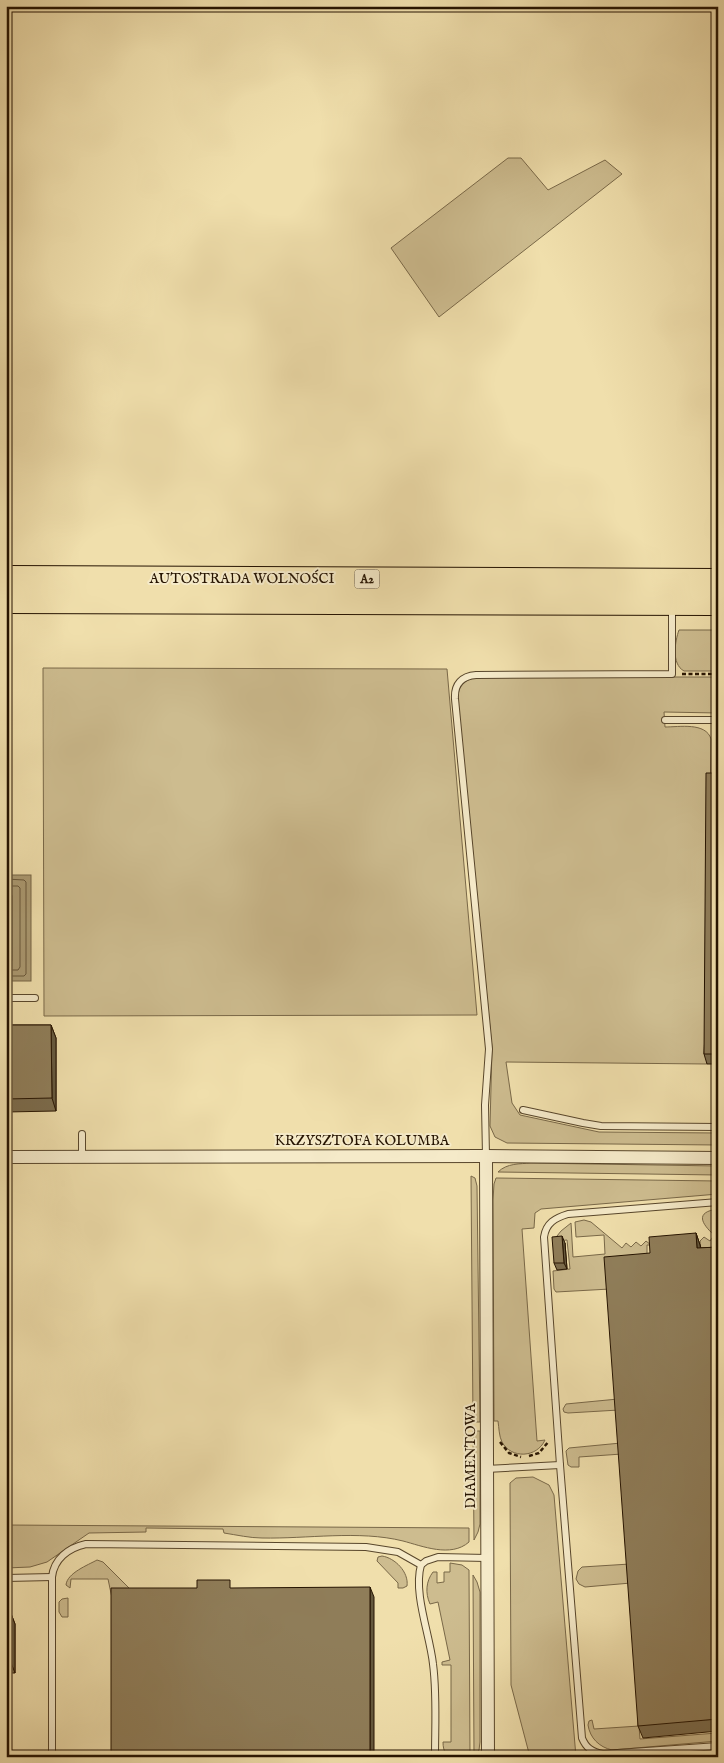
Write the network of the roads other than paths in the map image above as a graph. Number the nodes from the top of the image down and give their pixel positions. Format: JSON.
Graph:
{"nodes":[{"id":1,"x":6,"y":578,"type":"edge"},
{"id":2,"x":718,"y":581,"type":"edge"},
{"id":3,"x":6,"y":601,"type":"edge"},
{"id":4,"x":672,"y":603,"type":"junction"},
{"id":5,"x":718,"y":603,"type":"edge"},
{"id":6,"x":665,"y":720,"type":"dead end"},
{"id":7,"x":718,"y":720,"type":"edge"},
{"id":8,"x":6,"y":998,"type":"edge"},
{"id":9,"x":35,"y":998,"type":"dead end"},
{"id":10,"x":523,"y":1110,"type":"dead end"},
{"id":11,"x":718,"y":1127,"type":"edge"},
{"id":12,"x":82,"y":1134,"type":"dead end"},
{"id":13,"x":82,"y":1156,"type":"junction"},
{"id":14,"x":486,"y":1156,"type":"junction"},
{"id":15,"x":6,"y":1157,"type":"edge"},
{"id":16,"x":718,"y":1158,"type":"edge"},
{"id":17,"x":718,"y":1202,"type":"edge"},
{"id":18,"x":560,"y":1465,"type":"junction"},
{"id":19,"x":486,"y":1468,"type":"junction"},
{"id":20,"x":486,"y":1558,"type":"junction"},
{"id":21,"x":420,"y":1565,"type":"junction"},
{"id":22,"x":52,"y":1577,"type":"junction"},
{"id":23,"x":6,"y":1578,"type":"edge"},
{"id":24,"x":718,"y":1746,"type":"edge"},
{"id":25,"x":52,"y":1757,"type":"edge"},
{"id":26,"x":435,"y":1757,"type":"edge"},
{"id":27,"x":488,"y":1757,"type":"edge"}],
"edges":[{"from":1,"to":2,"type":"highway","name":"AUTOSTRADA WOLNOŚCI","number":"A2"},
{"from":3,"to":4,"type":"highway","name":"AUTOSTRADA WOLNOŚCI","number":"A2"},
{"from":4,"to":5,"type":"highway","name":"AUTOSTRADA WOLNOŚCI","number":"A2"},
{"from":4,"to":14,"type":"lane"},
{"from":6,"to":7,"type":"lane"},
{"from":8,"to":9,"type":"lane"},
{"from":10,"to":11,"type":"lane"},
{"from":12,"to":13,"type":"lane"},
{"from":13,"to":14,"type":"street","name":"KRZYSZTOFA KOLUMBA"},
{"from":13,"to":15,"type":"street","name":"KRZYSZTOFA KOLUMBA"},
{"from":14,"to":16,"type":"street","name":"KRZYSZTOFA KOLUMBA"},
{"from":14,"to":19,"type":"street","name":"DIAMENTOWA"},
{"from":17,"to":18,"type":"lane"},
{"from":18,"to":19,"type":"lane"},
{"from":18,"to":24,"type":"lane"},
{"from":19,"to":20,"type":"street","name":"DIAMENTOWA"},
{"from":20,"to":21,"type":"lane"},
{"from":20,"to":27,"type":"street","name":"DIAMENTOWA"},
{"from":21,"to":22,"type":"lane"},
{"from":21,"to":26,"type":"lane"},
{"from":22,"to":23,"type":"lane"},
{"from":22,"to":25,"type":"lane"}]}
